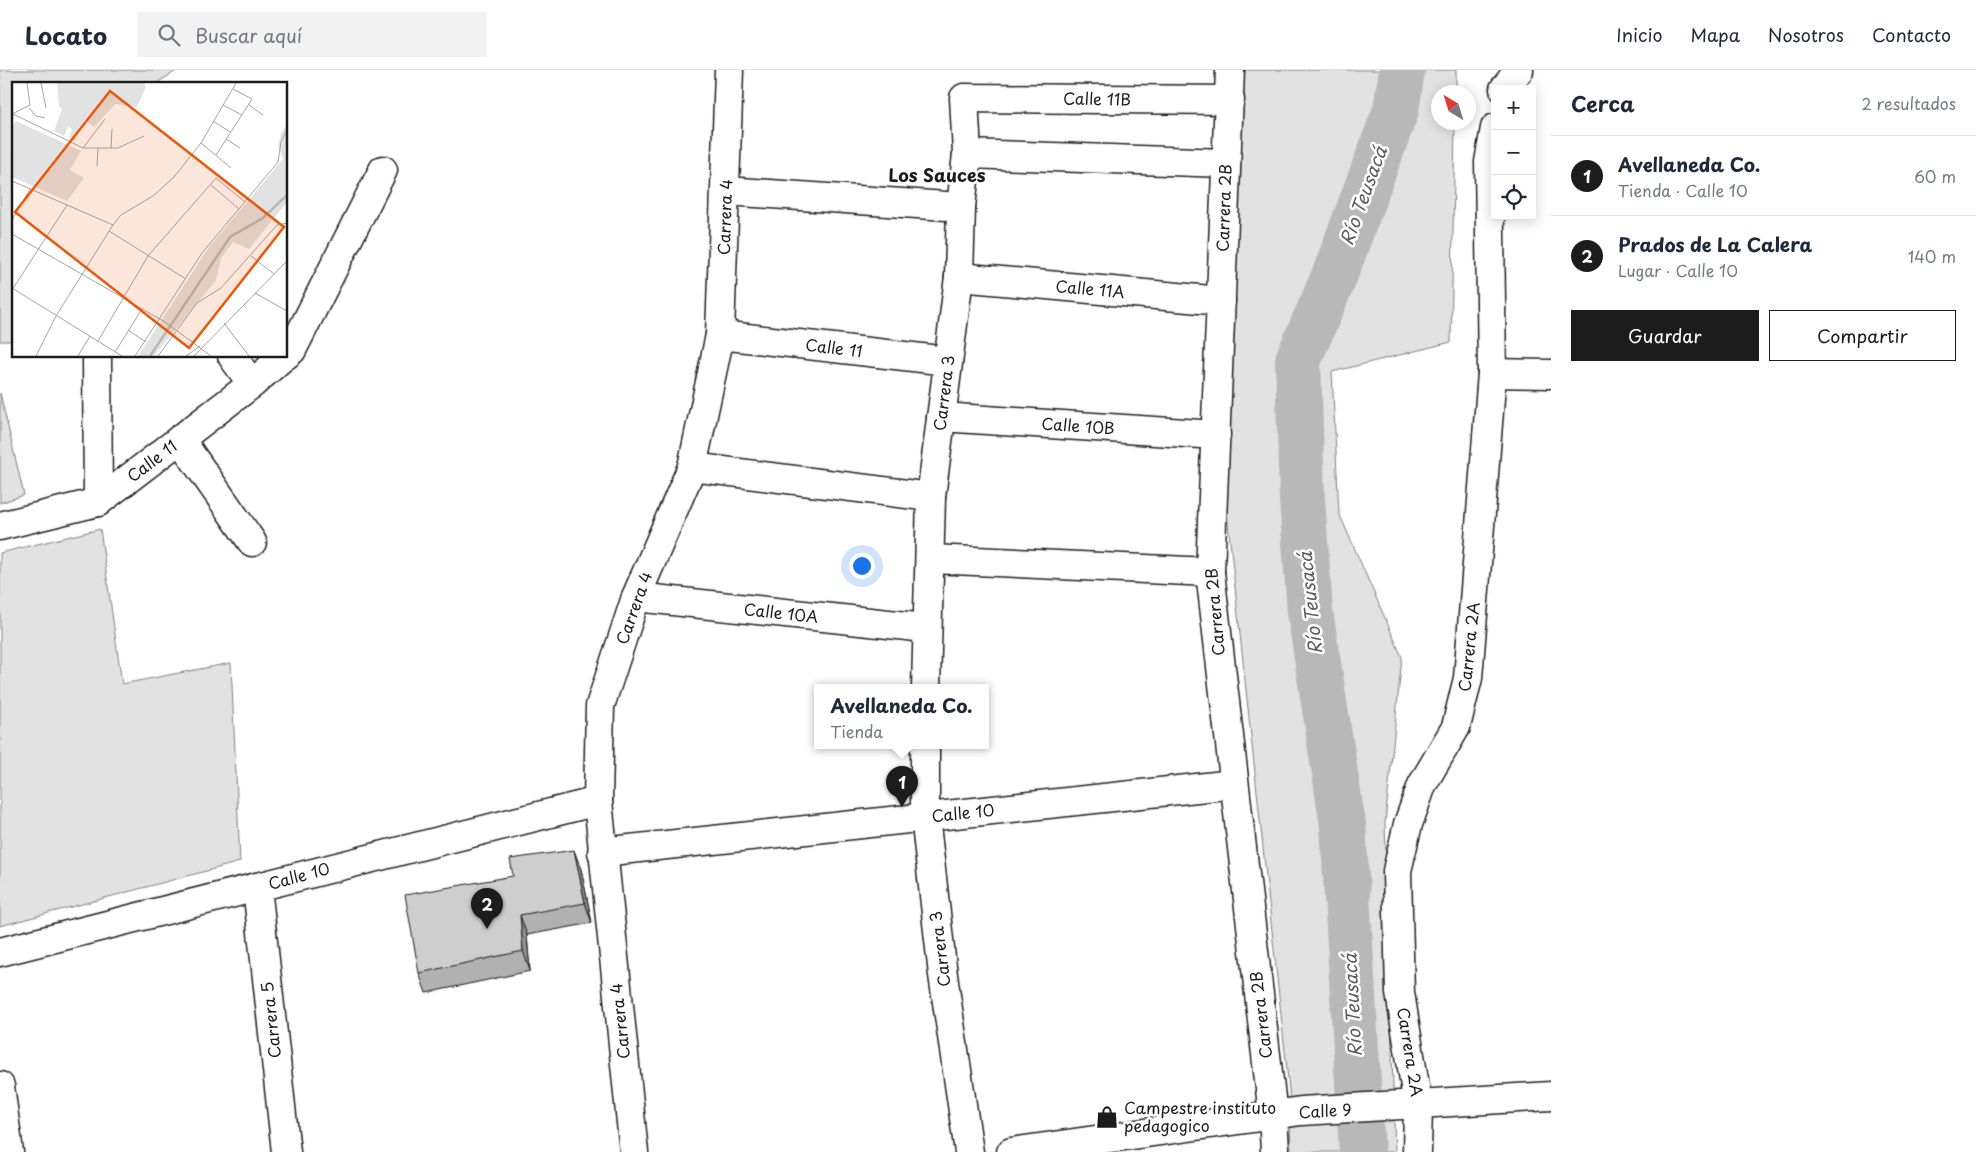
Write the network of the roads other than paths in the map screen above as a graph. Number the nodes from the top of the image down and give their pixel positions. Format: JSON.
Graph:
{"nodes":[{"id":1,"x":729,"y":70,"type":"edge"},
{"id":2,"x":1230,"y":70,"type":"edge"},
{"id":3,"x":1519,"y":70,"type":"edge"},
{"id":4,"x":1507,"y":85,"type":"edge"},
{"id":5,"x":964,"y":98,"type":"joint"},
{"id":6,"x":1230,"y":100,"type":"junction"},
{"id":7,"x":1495,"y":130,"type":"edge"},
{"id":8,"x":967,"y":154,"type":"junction"},
{"id":9,"x":1225,"y":163,"type":"junction"},
{"id":10,"x":383,"y":170,"type":"dead end"},
{"id":11,"x":726,"y":191,"type":"junction"},
{"id":12,"x":962,"y":207,"type":"junction"},
{"id":13,"x":959,"y":277,"type":"junction"},
{"id":14,"x":1221,"y":301,"type":"junction"},
{"id":15,"x":720,"y":335,"type":"junction"},
{"id":16,"x":288,"y":353,"type":"edge"},
{"id":17,"x":97,"y":358,"type":"edge"},
{"id":18,"x":233,"y":358,"type":"edge"},
{"id":19,"x":282,"y":358,"type":"edge"},
{"id":20,"x":948,"y":361,"type":"junction"},
{"id":21,"x":1492,"y":373,"type":"junction"},
{"id":22,"x":1551,"y":374,"type":"edge"},
{"id":23,"x":252,"y":384,"type":"junction"},
{"id":24,"x":941,"y":417,"type":"junction"},
{"id":25,"x":1216,"y":435,"type":"junction"},
{"id":26,"x":180,"y":439,"type":"junction"},
{"id":27,"x":692,"y":467,"type":"junction"},
{"id":28,"x":932,"y":497,"type":"junction"},
{"id":29,"x":98,"y":502,"type":"junction"},
{"id":30,"x":0,"y":526,"type":"edge"},
{"id":31,"x":252,"y":542,"type":"dead end"},
{"id":32,"x":930,"y":559,"type":"junction"},
{"id":33,"x":1210,"y":572,"type":"junction"},
{"id":34,"x":636,"y":597,"type":"junction"},
{"id":35,"x":926,"y":628,"type":"junction"},
{"id":36,"x":926,"y":684,"type":"edge"},
{"id":37,"x":925,"y":749,"type":"edge"},
{"id":38,"x":1234,"y":784,"type":"junction"},
{"id":39,"x":598,"y":802,"type":"junction"},
{"id":40,"x":925,"y":816,"type":"junction"},
{"id":41,"x":602,"y":852,"type":"junction"},
{"id":42,"x":257,"y":887,"type":"junction"},
{"id":43,"x":0,"y":952,"type":"edge"},
{"id":44,"x":0,"y":1086,"type":"edge"},
{"id":45,"x":1551,"y":1096,"type":"edge"},
{"id":46,"x":1418,"y":1105,"type":"junction"},
{"id":47,"x":1273,"y":1115,"type":"junction"},
{"id":48,"x":1118,"y":1145,"type":"edge"},
{"id":49,"x":9,"y":1152,"type":"edge"},
{"id":50,"x":286,"y":1152,"type":"edge"},
{"id":51,"x":634,"y":1152,"type":"edge"},
{"id":52,"x":969,"y":1152,"type":"edge"},
{"id":53,"x":1011,"y":1152,"type":"edge"},
{"id":54,"x":1275,"y":1152,"type":"edge"},
{"id":55,"x":1417,"y":1152,"type":"edge"}],
"edges":[{"from":1,"to":11,"type":"street","name":"Carrera 4"},
{"from":2,"to":6,"type":"street","name":"Carrera 2B"},
{"from":3,"to":4,"type":"street"},
{"from":5,"to":6,"type":"street","name":"Calle 11B"},
{"from":5,"to":8,"type":"street","name":"Carrera 3"},
{"from":6,"to":9,"type":"street","name":"Carrera 2B"},
{"from":7,"to":21,"type":"street","name":"Carrera 2A"},
{"from":8,"to":9,"type":"street"},
{"from":8,"to":12,"type":"street","name":"Carrera 3"},
{"from":9,"to":14,"type":"street","name":"Carrera 2B"},
{"from":10,"to":16,"type":"street","name":"Calle 11"},
{"from":11,"to":12,"type":"street"},
{"from":11,"to":15,"type":"street","name":"Carrera 4"},
{"from":12,"to":13,"type":"street","name":"Carrera 3"},
{"from":13,"to":14,"type":"street","name":"Calle 11A"},
{"from":13,"to":20,"type":"street","name":"Carrera 3"},
{"from":14,"to":25,"type":"street","name":"Carrera 2B"},
{"from":15,"to":20,"type":"street","name":"Calle 11"},
{"from":15,"to":27,"type":"street","name":"Carrera 4"},
{"from":17,"to":29,"type":"street"},
{"from":18,"to":23,"type":"street"},
{"from":19,"to":23,"type":"street","name":"Calle 11"},
{"from":20,"to":24,"type":"street","name":"Carrera 3"},
{"from":21,"to":22,"type":"street"},
{"from":21,"to":46,"type":"street","name":"Carrera 2A"},
{"from":23,"to":26,"type":"street","name":"Calle 11"},
{"from":24,"to":25,"type":"street","name":"Calle 10B"},
{"from":24,"to":28,"type":"street","name":"Carrera 3"},
{"from":25,"to":33,"type":"street","name":"Carrera 2B"},
{"from":26,"to":29,"type":"street","name":"Calle 11"},
{"from":26,"to":31,"type":"street"},
{"from":27,"to":28,"type":"street"},
{"from":27,"to":34,"type":"street","name":"Carrera 4"},
{"from":28,"to":32,"type":"street","name":"Carrera 3"},
{"from":29,"to":30,"type":"street","name":"Calle 11"},
{"from":32,"to":33,"type":"street"},
{"from":32,"to":35,"type":"street","name":"Carrera 3"},
{"from":33,"to":38,"type":"street","name":"Carrera 2B"},
{"from":34,"to":35,"type":"street","name":"Calle 10A"},
{"from":34,"to":39,"type":"street","name":"Carrera 4"},
{"from":35,"to":36,"type":"street","name":"Carrera 3"},
{"from":37,"to":40,"type":"street","name":"Carrera 3"},
{"from":38,"to":40,"type":"street","name":"Calle 10"},
{"from":38,"to":47,"type":"street","name":"Carrera 2B"},
{"from":39,"to":41,"type":"street","name":"Carrera 4"},
{"from":39,"to":42,"type":"street","name":"Calle 10"},
{"from":40,"to":41,"type":"street","name":"Calle 10"},
{"from":40,"to":52,"type":"street","name":"Carrera 3"},
{"from":41,"to":51,"type":"street","name":"Carrera 4"},
{"from":42,"to":43,"type":"street","name":"Calle 10"},
{"from":42,"to":50,"type":"street","name":"Carrera 5"},
{"from":44,"to":49,"type":"street"},
{"from":45,"to":46,"type":"street","name":"Calle 9"},
{"from":46,"to":47,"type":"street","name":"Calle 9"},
{"from":46,"to":55,"type":"street","name":"Carrera 2A"},
{"from":47,"to":48,"type":"street","name":"Calle 9"},
{"from":47,"to":54,"type":"street","name":"Carrera 2B"},
{"from":48,"to":53,"type":"street","name":"Calle 9"}]}
